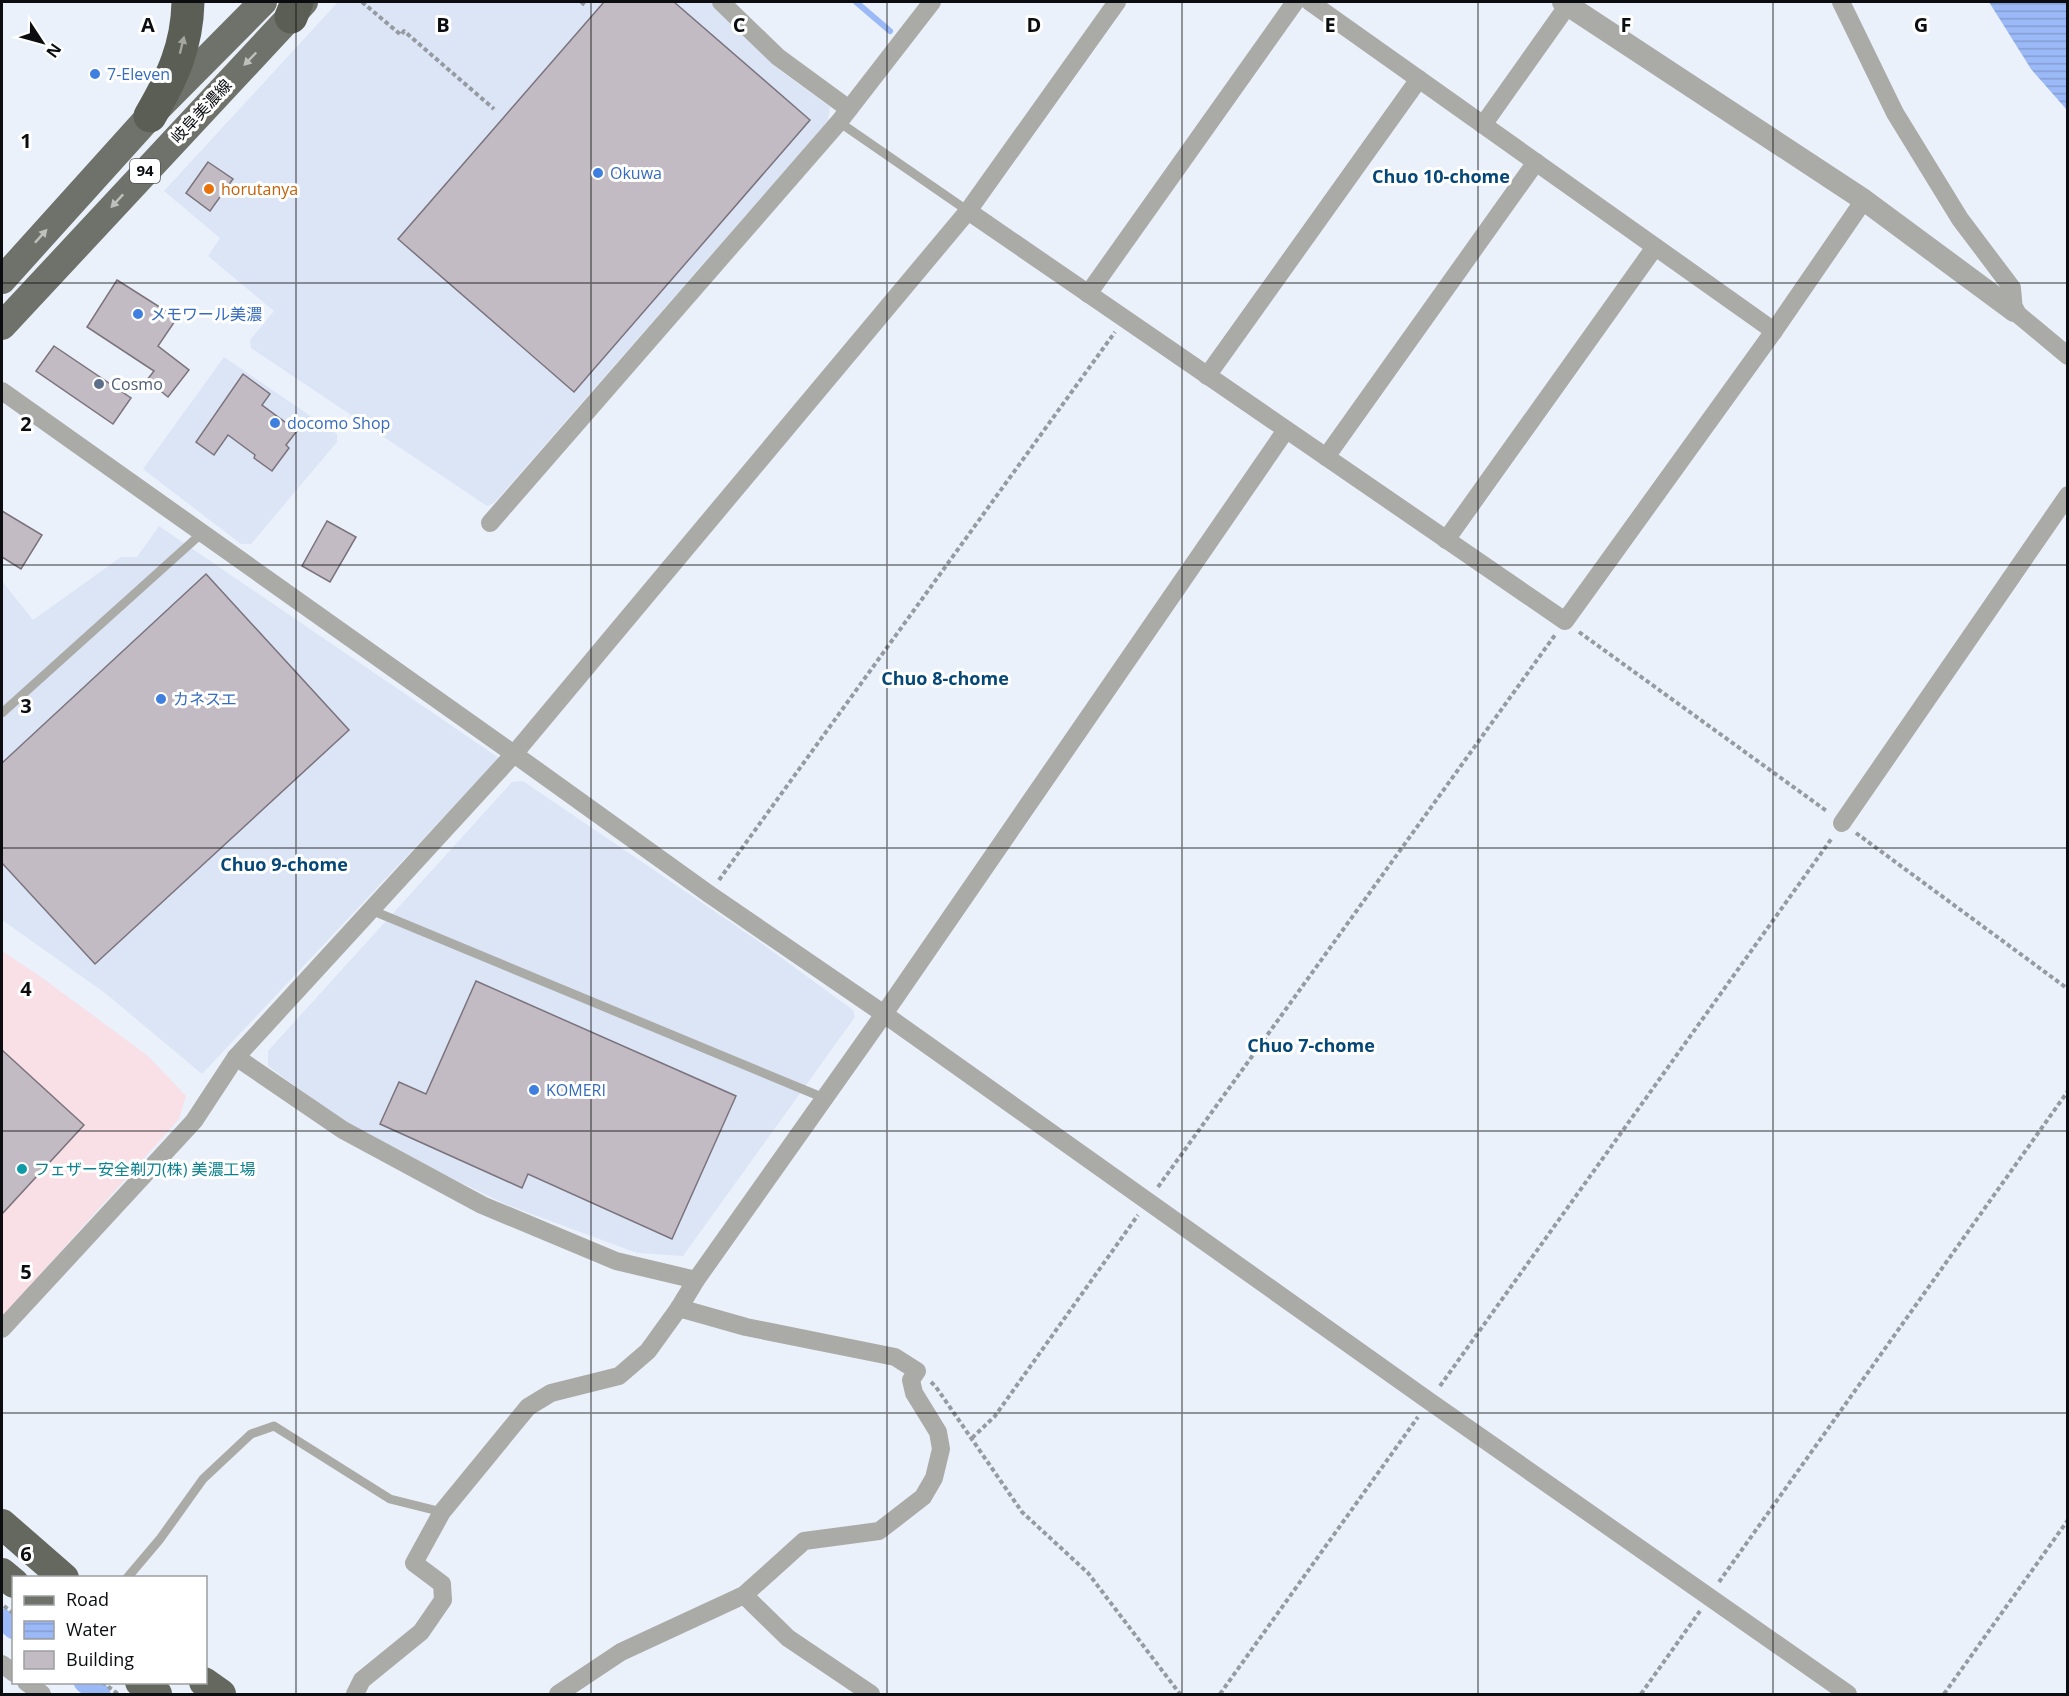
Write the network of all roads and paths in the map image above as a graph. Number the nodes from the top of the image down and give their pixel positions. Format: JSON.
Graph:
{"nodes":[{"id":1,"x":188,"y":2,"type":"edge"},
{"id":2,"x":362,"y":2,"type":"edge"},
{"id":3,"x":581,"y":2,"type":"edge"},
{"id":4,"x":721,"y":2,"type":"edge"},
{"id":5,"x":932,"y":2,"type":"edge"},
{"id":6,"x":1117,"y":2,"type":"edge"},
{"id":7,"x":1295,"y":2,"type":"edge"},
{"id":8,"x":1310,"y":2,"type":"edge"},
{"id":9,"x":1841,"y":2,"type":"edge"},
{"id":10,"x":1565,"y":3,"type":"edge"},
{"id":11,"x":289,"y":5,"type":"edge"},
{"id":12,"x":585,"y":5,"type":"dead end"},
{"id":13,"x":1419,"y":79,"type":"junction"},
{"id":14,"x":494,"y":109,"type":"dead end"},
{"id":15,"x":844,"y":115,"type":"junction"},
{"id":16,"x":150,"y":116,"type":"junction"},
{"id":17,"x":1483,"y":125,"type":"junction"},
{"id":18,"x":1536,"y":162,"type":"junction"},
{"id":19,"x":1864,"y":200,"type":"junction"},
{"id":20,"x":968,"y":211,"type":"junction"},
{"id":21,"x":1655,"y":247,"type":"junction"},
{"id":22,"x":2,"y":280,"type":"edge"},
{"id":23,"x":1088,"y":294,"type":"junction"},
{"id":24,"x":2014,"y":311,"type":"junction"},
{"id":25,"x":1124,"y":319,"type":"junction"},
{"id":26,"x":2,"y":326,"type":"edge"},
{"id":27,"x":1774,"y":332,"type":"junction"},
{"id":28,"x":2067,"y":356,"type":"edge"},
{"id":29,"x":1207,"y":376,"type":"junction"},
{"id":30,"x":2,"y":392,"type":"edge"},
{"id":31,"x":1286,"y":430,"type":"junction"},
{"id":32,"x":1326,"y":457,"type":"junction"},
{"id":33,"x":2067,"y":495,"type":"edge"},
{"id":34,"x":490,"y":523,"type":"dead end"},
{"id":35,"x":202,"y":533,"type":"junction"},
{"id":36,"x":1446,"y":540,"type":"junction"},
{"id":37,"x":1565,"y":621,"type":"junction"},
{"id":38,"x":2,"y":713,"type":"edge"},
{"id":39,"x":514,"y":754,"type":"junction"},
{"id":40,"x":1842,"y":823,"type":"junction"},
{"id":41,"x":709,"y":894,"type":"junction"},
{"id":42,"x":371,"y":910,"type":"junction"},
{"id":43,"x":2067,"y":989,"type":"edge"},
{"id":44,"x":884,"y":1014,"type":"junction"},
{"id":45,"x":236,"y":1057,"type":"junction"},
{"id":46,"x":2067,"y":1091,"type":"edge"},
{"id":47,"x":824,"y":1098,"type":"junction"},
{"id":48,"x":1148,"y":1201,"type":"junction"},
{"id":49,"x":696,"y":1280,"type":"junction"},
{"id":50,"x":679,"y":1308,"type":"junction"},
{"id":51,"x":2,"y":1329,"type":"edge"},
{"id":52,"x":917,"y":1371,"type":"junction"},
{"id":53,"x":1430,"y":1401,"type":"junction"},
{"id":54,"x":972,"y":1438,"type":"junction"},
{"id":55,"x":442,"y":1512,"type":"junction"},
{"id":56,"x":2067,"y":1520,"type":"edge"},
{"id":57,"x":2,"y":1524,"type":"edge"},
{"id":58,"x":62,"y":1576,"type":"edge"},
{"id":59,"x":129,"y":1576,"type":"edge"},
{"id":60,"x":744,"y":1595,"type":"junction"},
{"id":61,"x":1710,"y":1596,"type":"junction"},
{"id":62,"x":27,"y":1684,"type":"edge"},
{"id":63,"x":103,"y":1684,"type":"edge"},
{"id":64,"x":141,"y":1684,"type":"edge"},
{"id":65,"x":205,"y":1684,"type":"edge"},
{"id":66,"x":42,"y":1695,"type":"edge"},
{"id":67,"x":118,"y":1695,"type":"edge"},
{"id":68,"x":157,"y":1695,"type":"edge"},
{"id":69,"x":221,"y":1695,"type":"edge"},
{"id":70,"x":355,"y":1695,"type":"edge"},
{"id":71,"x":558,"y":1695,"type":"edge"},
{"id":72,"x":870,"y":1695,"type":"edge"},
{"id":73,"x":1180,"y":1695,"type":"edge"},
{"id":74,"x":1220,"y":1695,"type":"edge"},
{"id":75,"x":1641,"y":1695,"type":"edge"},
{"id":76,"x":1848,"y":1695,"type":"edge"},
{"id":77,"x":1944,"y":1695,"type":"edge"}],
"edges":[{"from":16,"to":1,"type":"highway","one_way":true},
{"from":2,"to":14,"type":"path"},
{"from":3,"to":12,"type":"path"},
{"from":4,"to":15,"type":"street"},
{"from":5,"to":15,"type":"street"},
{"from":6,"to":20,"type":"street"},
{"from":7,"to":23,"type":"street"},
{"from":8,"to":13,"type":"street"},
{"from":9,"to":24,"type":"street"},
{"from":10,"to":17,"type":"street"},
{"from":10,"to":19,"type":"street"},
{"from":11,"to":16,"type":"main road","name":"岐阜美濃線","number":"94"},
{"from":11,"to":26,"type":"main road","name":"岐阜美濃線","number":"94","one_way":true},
{"from":13,"to":17,"type":"street"},
{"from":13,"to":29,"type":"street"},
{"from":15,"to":20,"type":"lane"},
{"from":15,"to":34,"type":"street"},
{"from":22,"to":16,"type":"main road","name":"岐阜美濃線","number":"94","one_way":true},
{"from":17,"to":18,"type":"street"},
{"from":18,"to":21,"type":"street"},
{"from":18,"to":32,"type":"street"},
{"from":19,"to":24,"type":"street"},
{"from":19,"to":27,"type":"street"},
{"from":20,"to":23,"type":"street"},
{"from":20,"to":39,"type":"street"},
{"from":21,"to":27,"type":"street"},
{"from":21,"to":36,"type":"street"},
{"from":23,"to":25,"type":"street"},
{"from":24,"to":28,"type":"street"},
{"from":25,"to":29,"type":"street"},
{"from":25,"to":41,"type":"path"},
{"from":27,"to":37,"type":"street"},
{"from":29,"to":31,"type":"street"},
{"from":30,"to":35,"type":"street"},
{"from":31,"to":32,"type":"street"},
{"from":31,"to":44,"type":"street"},
{"from":32,"to":36,"type":"street"},
{"from":33,"to":40,"type":"street"},
{"from":35,"to":38,"type":"lane"},
{"from":35,"to":39,"type":"street"},
{"from":36,"to":37,"type":"street"},
{"from":37,"to":40,"type":"path"},
{"from":37,"to":48,"type":"path"},
{"from":39,"to":41,"type":"street"},
{"from":39,"to":42,"type":"street"},
{"from":40,"to":43,"type":"path"},
{"from":40,"to":53,"type":"path"},
{"from":41,"to":44,"type":"street"},
{"from":42,"to":45,"type":"street"},
{"from":42,"to":47,"type":"lane"},
{"from":44,"to":47,"type":"street"},
{"from":44,"to":48,"type":"street"},
{"from":45,"to":49,"type":"street"},
{"from":45,"to":51,"type":"street"},
{"from":46,"to":61,"type":"path"},
{"from":47,"to":49,"type":"street"},
{"from":48,"to":53,"type":"street"},
{"from":48,"to":54,"type":"path"},
{"from":49,"to":50,"type":"street"},
{"from":50,"to":52,"type":"street"},
{"from":50,"to":55,"type":"street"},
{"from":52,"to":54,"type":"path"},
{"from":52,"to":60,"type":"street"},
{"from":53,"to":61,"type":"street"},
{"from":53,"to":74,"type":"path"},
{"from":54,"to":73,"type":"path"},
{"from":55,"to":59,"type":"lane"},
{"from":55,"to":70,"type":"street"},
{"from":56,"to":77,"type":"path"},
{"from":57,"to":58,"type":"highway"},
{"from":60,"to":71,"type":"street"},
{"from":60,"to":72,"type":"street"},
{"from":61,"to":75,"type":"path"},
{"from":61,"to":76,"type":"street"},
{"from":62,"to":66,"type":"street"},
{"from":63,"to":67,"type":"path"},
{"from":64,"to":68,"type":"highway"},
{"from":65,"to":69,"type":"highway"}]}
